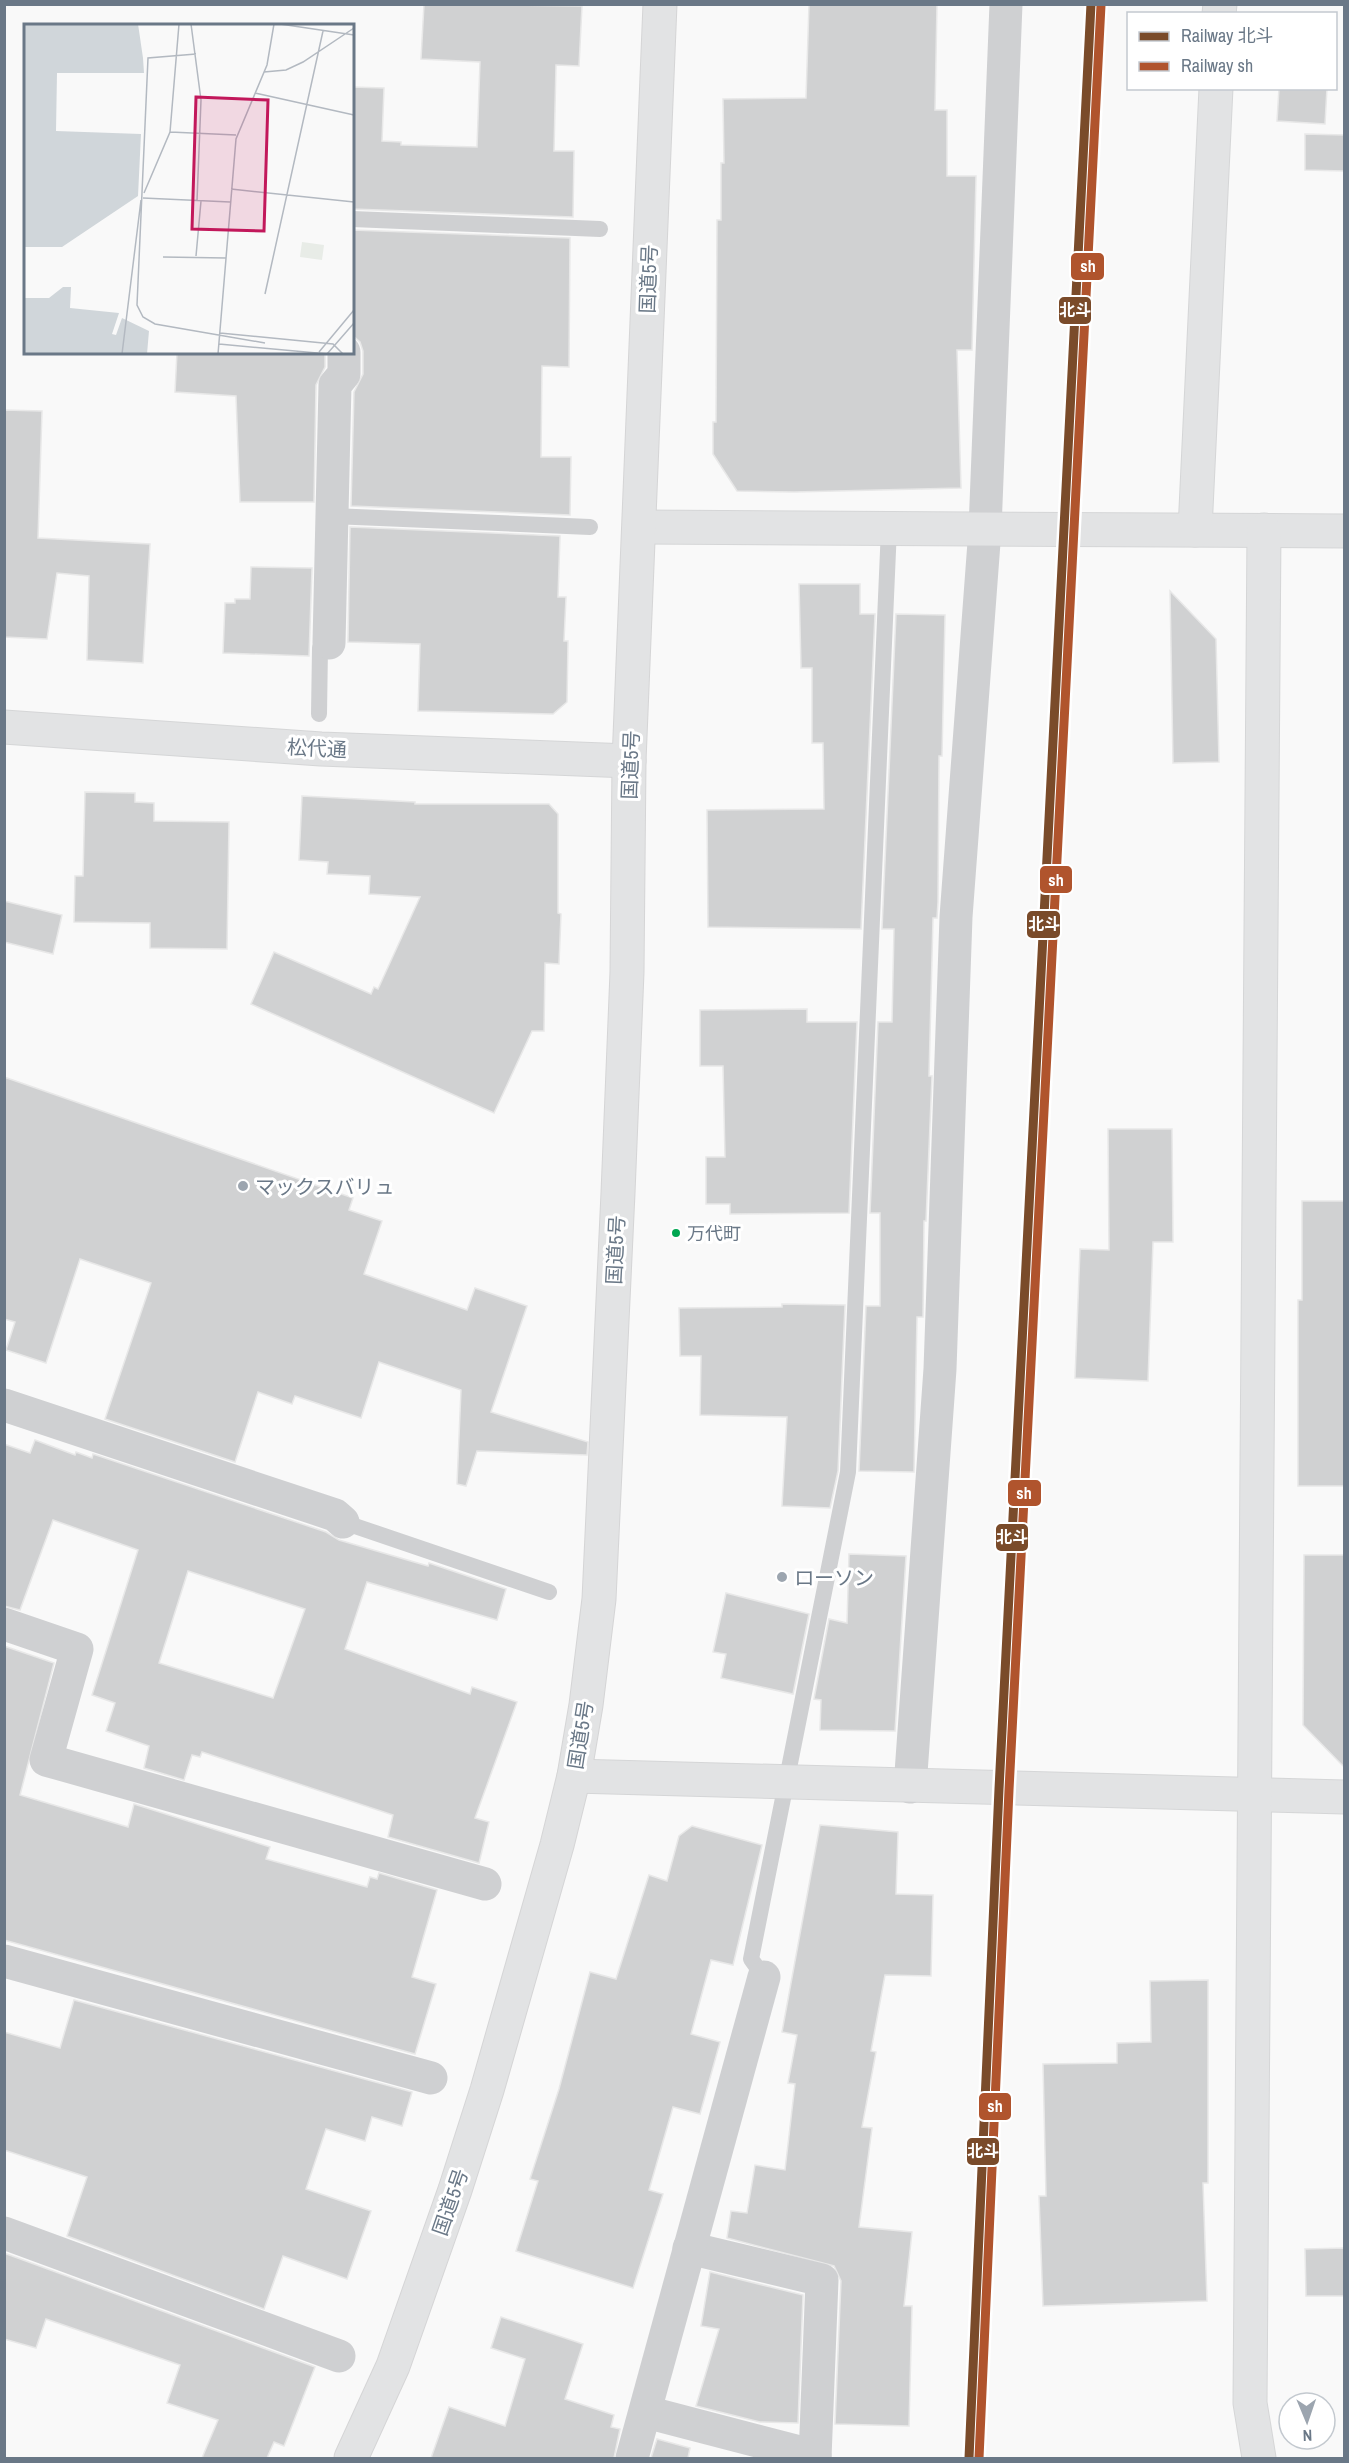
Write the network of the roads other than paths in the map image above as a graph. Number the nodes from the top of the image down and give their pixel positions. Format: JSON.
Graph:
{"nodes":[{"id":1,"x":660,"y":4,"type":"edge"},
{"id":2,"x":1006,"y":4,"type":"edge"},
{"id":3,"x":1216,"y":90,"type":"edge"},
{"id":4,"x":354,"y":219,"type":"edge"},
{"id":5,"x":600,"y":229,"type":"dead end"},
{"id":6,"x":344,"y":354,"type":"edge"},
{"id":7,"x":332,"y":516,"type":"junction"},
{"id":8,"x":590,"y":527,"type":"dead end"},
{"id":9,"x":640,"y":527,"type":"junction"},
{"id":10,"x":889,"y":528,"type":"junction"},
{"id":11,"x":985,"y":529,"type":"junction"},
{"id":12,"x":1195,"y":530,"type":"junction"},
{"id":13,"x":1264,"y":531,"type":"junction"},
{"id":14,"x":1344,"y":531,"type":"edge"},
{"id":15,"x":329,"y":643,"type":"joint"},
{"id":16,"x":320,"y":714,"type":"dead end"},
{"id":17,"x":4,"y":728,"type":"edge"},
{"id":18,"x":629,"y":761,"type":"junction"},
{"id":19,"x":4,"y":1405,"type":"edge"},
{"id":20,"x":343,"y":1522,"type":"joint"},
{"id":21,"x":549,"y":1592,"type":"dead end"},
{"id":22,"x":4,"y":1624,"type":"edge"},
{"id":23,"x":574,"y":1776,"type":"junction"},
{"id":24,"x":785,"y":1781,"type":"junction"},
{"id":25,"x":910,"y":1786,"type":"junction"},
{"id":26,"x":1254,"y":1796,"type":"junction"},
{"id":27,"x":1344,"y":1797,"type":"edge"},
{"id":28,"x":485,"y":1884,"type":"dead end"},
{"id":29,"x":4,"y":1961,"type":"edge"},
{"id":30,"x":764,"y":1977,"type":"joint"},
{"id":31,"x":431,"y":2078,"type":"dead end"},
{"id":32,"x":4,"y":2233,"type":"edge"},
{"id":33,"x":689,"y":2248,"type":"junction"},
{"id":34,"x":339,"y":2356,"type":"dead end"},
{"id":35,"x":646,"y":2412,"type":"junction"},
{"id":36,"x":815,"y":2457,"type":"edge"},
{"id":37,"x":351,"y":2458,"type":"edge"},
{"id":38,"x":632,"y":2458,"type":"edge"},
{"id":39,"x":1259,"y":2458,"type":"edge"}],
"edges":[{"from":1,"to":9,"type":"main road","name":"国道5号"},
{"from":2,"to":11,"type":"street"},
{"from":3,"to":12,"type":"main road"},
{"from":4,"to":5,"type":"lane"},
{"from":6,"to":7,"type":"street"},
{"from":7,"to":8,"type":"lane"},
{"from":7,"to":15,"type":"street"},
{"from":9,"to":10,"type":"main road"},
{"from":9,"to":18,"type":"main road","name":"国道5号"},
{"from":10,"to":11,"type":"main road"},
{"from":10,"to":24,"type":"lane"},
{"from":11,"to":12,"type":"main road"},
{"from":11,"to":25,"type":"street"},
{"from":12,"to":13,"type":"main road"},
{"from":13,"to":14,"type":"main road"},
{"from":13,"to":26,"type":"main road"},
{"from":15,"to":16,"type":"lane"},
{"from":17,"to":18,"type":"main road","name":"松代通"},
{"from":18,"to":23,"type":"main road","name":"国道5号"},
{"from":19,"to":20,"type":"street"},
{"from":20,"to":21,"type":"lane"},
{"from":22,"to":28,"type":"street"},
{"from":23,"to":24,"type":"main road"},
{"from":23,"to":37,"type":"main road","name":"国道5号"},
{"from":24,"to":25,"type":"main road"},
{"from":24,"to":30,"type":"lane"},
{"from":25,"to":26,"type":"main road"},
{"from":26,"to":27,"type":"main road"},
{"from":26,"to":39,"type":"main road"},
{"from":29,"to":31,"type":"street"},
{"from":30,"to":33,"type":"street"},
{"from":32,"to":34,"type":"street"},
{"from":33,"to":35,"type":"street"},
{"from":33,"to":36,"type":"street"},
{"from":35,"to":36,"type":"street"},
{"from":35,"to":38,"type":"street"}]}
